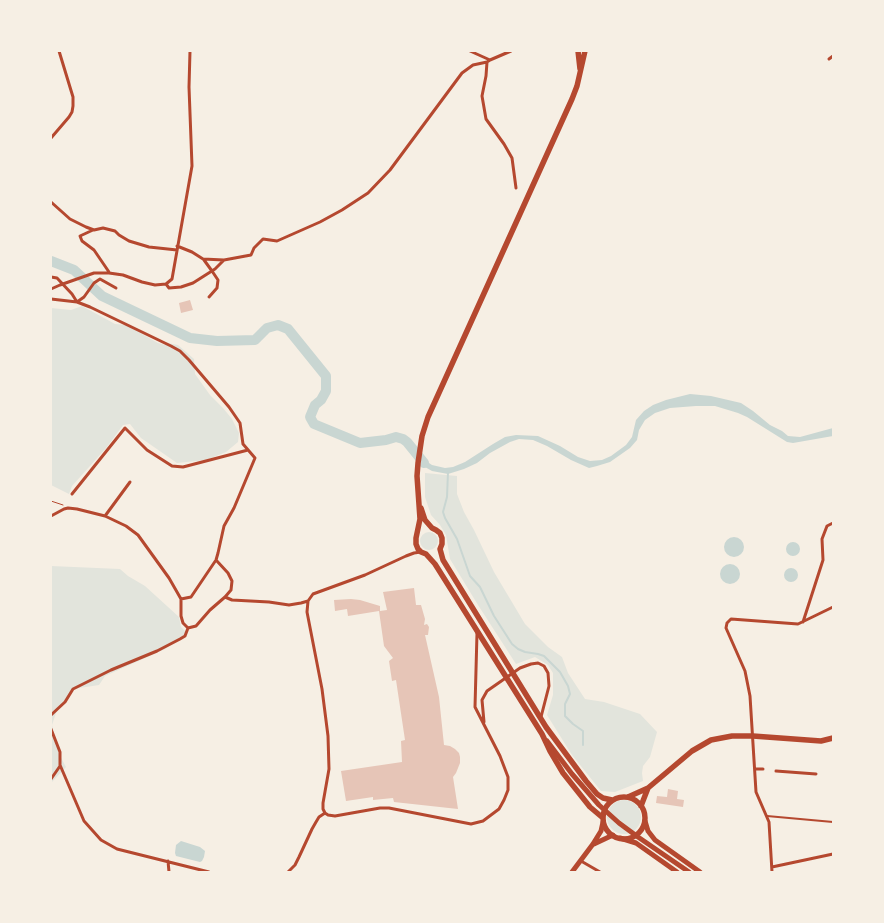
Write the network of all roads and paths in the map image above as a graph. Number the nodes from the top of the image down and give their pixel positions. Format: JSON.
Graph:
{"nodes":[{"id":1,"x":59,"y":51,"type":"edge"},
{"id":2,"x":190,"y":51,"type":"edge"},
{"id":3,"x":470,"y":51,"type":"edge"},
{"id":4,"x":511,"y":51,"type":"edge"},
{"id":5,"x":578,"y":51,"type":"edge"},
{"id":6,"x":585,"y":51,"type":"edge"},
{"id":7,"x":833,"y":56,"type":"edge"},
{"id":8,"x":829,"y":59,"type":"dead end"},
{"id":9,"x":488,"y":61,"type":"junction"},
{"id":10,"x":580,"y":73,"type":"junction"},
{"id":11,"x":51,"y":138,"type":"edge"},
{"id":12,"x":516,"y":188,"type":"dead end"},
{"id":13,"x":51,"y":202,"type":"edge"},
{"id":14,"x":56,"y":207,"type":"junction"},
{"id":15,"x":51,"y":212,"type":"edge"},
{"id":16,"x":94,"y":230,"type":"junction"},
{"id":17,"x":177,"y":246,"type":"junction"},
{"id":18,"x":176,"y":250,"type":"junction"},
{"id":19,"x":203,"y":260,"type":"junction"},
{"id":20,"x":224,"y":260,"type":"junction"},
{"id":21,"x":212,"y":270,"type":"junction"},
{"id":22,"x":109,"y":273,"type":"junction"},
{"id":23,"x":51,"y":277,"type":"edge"},
{"id":24,"x":166,"y":284,"type":"junction"},
{"id":25,"x":116,"y":288,"type":"dead end"},
{"id":26,"x":51,"y":289,"type":"edge"},
{"id":27,"x":209,"y":298,"type":"dead end"},
{"id":28,"x":51,"y":299,"type":"edge"},
{"id":29,"x":77,"y":302,"type":"junction"},
{"id":30,"x":248,"y":450,"type":"junction"},
{"id":31,"x":130,"y":482,"type":"dead end"},
{"id":32,"x":72,"y":494,"type":"dead end"},
{"id":33,"x":51,"y":501,"type":"edge"},
{"id":34,"x":419,"y":501,"type":"junction"},
{"id":35,"x":68,"y":508,"type":"junction"},
{"id":36,"x":51,"y":516,"type":"edge"},
{"id":37,"x":105,"y":516,"type":"junction"},
{"id":38,"x":833,"y":523,"type":"edge"},
{"id":39,"x":432,"y":528,"type":"junction"},
{"id":40,"x":418,"y":534,"type":"junction"},
{"id":41,"x":440,"y":548,"type":"junction"},
{"id":42,"x":424,"y":553,"type":"junction"},
{"id":43,"x":216,"y":560,"type":"junction"},
{"id":44,"x":226,"y":597,"type":"junction"},
{"id":45,"x":181,"y":599,"type":"junction"},
{"id":46,"x":308,"y":601,"type":"junction"},
{"id":47,"x":833,"y":607,"type":"edge"},
{"id":48,"x":803,"y":622,"type":"junction"},
{"id":49,"x":188,"y":628,"type":"junction"},
{"id":50,"x":477,"y":631,"type":"junction"},
{"id":51,"x":51,"y":716,"type":"edge"},
{"id":52,"x":541,"y":718,"type":"junction"},
{"id":53,"x":484,"y":725,"type":"junction"},
{"id":54,"x":546,"y":727,"type":"junction"},
{"id":55,"x":51,"y":729,"type":"edge"},
{"id":56,"x":542,"y":734,"type":"junction"},
{"id":57,"x":753,"y":736,"type":"junction"},
{"id":58,"x":833,"y":738,"type":"edge"},
{"id":59,"x":60,"y":765,"type":"junction"},
{"id":60,"x":755,"y":769,"type":"junction"},
{"id":61,"x":763,"y":769,"type":"dead end"},
{"id":62,"x":776,"y":770,"type":"dead end"},
{"id":63,"x":572,"y":774,"type":"junction"},
{"id":64,"x":816,"y":774,"type":"dead end"},
{"id":65,"x":51,"y":779,"type":"edge"},
{"id":66,"x":648,"y":788,"type":"junction"},
{"id":67,"x":628,"y":797,"type":"junction"},
{"id":68,"x":612,"y":800,"type":"junction"},
{"id":69,"x":641,"y":806,"type":"junction"},
{"id":70,"x":325,"y":813,"type":"junction"},
{"id":71,"x":767,"y":816,"type":"junction"},
{"id":72,"x":603,"y":820,"type":"junction"},
{"id":73,"x":645,"y":821,"type":"junction"},
{"id":74,"x":833,"y":822,"type":"edge"},
{"id":75,"x":613,"y":835,"type":"junction"},
{"id":76,"x":620,"y":838,"type":"junction"},
{"id":77,"x":593,"y":844,"type":"junction"},
{"id":78,"x":833,"y":854,"type":"edge"},
{"id":79,"x":580,"y":860,"type":"junction"},
{"id":80,"x":168,"y":861,"type":"junction"},
{"id":81,"x":772,"y":867,"type":"junction"},
{"id":82,"x":201,"y":870,"type":"junction"},
{"id":83,"x":170,"y":872,"type":"edge"},
{"id":84,"x":196,"y":872,"type":"edge"},
{"id":85,"x":209,"y":872,"type":"edge"},
{"id":86,"x":288,"y":872,"type":"edge"},
{"id":87,"x":572,"y":872,"type":"edge"},
{"id":88,"x":600,"y":872,"type":"edge"},
{"id":89,"x":678,"y":872,"type":"edge"},
{"id":90,"x":689,"y":872,"type":"edge"},
{"id":91,"x":700,"y":872,"type":"edge"},
{"id":92,"x":772,"y":872,"type":"edge"}],
"edges":[{"from":1,"to":11,"type":"street"},
{"from":2,"to":17,"type":"street"},
{"from":3,"to":9,"type":"street"},
{"from":4,"to":9,"type":"street"},
{"from":5,"to":10,"type":"main road"},
{"from":6,"to":10,"type":"main road"},
{"from":7,"to":8,"type":"street"},
{"from":9,"to":12,"type":"street"},
{"from":9,"to":20,"type":"street"},
{"from":10,"to":34,"type":"main road"},
{"from":13,"to":14,"type":"street"},
{"from":14,"to":15,"type":"street"},
{"from":14,"to":16,"type":"street"},
{"from":16,"to":18,"type":"street"},
{"from":16,"to":22,"type":"street"},
{"from":17,"to":18,"type":"street"},
{"from":17,"to":19,"type":"street"},
{"from":18,"to":24,"type":"street"},
{"from":19,"to":20,"type":"street"},
{"from":19,"to":21,"type":"street"},
{"from":20,"to":21,"type":"street"},
{"from":21,"to":24,"type":"street"},
{"from":21,"to":27,"type":"street"},
{"from":22,"to":24,"type":"street"},
{"from":22,"to":26,"type":"street"},
{"from":23,"to":29,"type":"street"},
{"from":25,"to":29,"type":"street"},
{"from":28,"to":29,"type":"street"},
{"from":29,"to":30,"type":"street"},
{"from":30,"to":32,"type":"street"},
{"from":30,"to":43,"type":"street"},
{"from":31,"to":37,"type":"street"},
{"from":33,"to":35,"type":"path"},
{"from":34,"to":39,"type":"main road"},
{"from":34,"to":40,"type":"main road"},
{"from":35,"to":36,"type":"street"},
{"from":35,"to":37,"type":"street"},
{"from":37,"to":45,"type":"street"},
{"from":38,"to":48,"type":"street"},
{"from":39,"to":40,"type":"main road"},
{"from":39,"to":41,"type":"main road"},
{"from":40,"to":42,"type":"main road"},
{"from":41,"to":42,"type":"main road"},
{"from":41,"to":52,"type":"main road"},
{"from":42,"to":46,"type":"street"},
{"from":42,"to":50,"type":"main road"},
{"from":43,"to":44,"type":"street"},
{"from":43,"to":45,"type":"street"},
{"from":44,"to":46,"type":"street"},
{"from":44,"to":49,"type":"street"},
{"from":45,"to":49,"type":"street"},
{"from":46,"to":70,"type":"street"},
{"from":47,"to":48,"type":"street"},
{"from":48,"to":57,"type":"street"},
{"from":49,"to":51,"type":"street"},
{"from":50,"to":53,"type":"street"},
{"from":50,"to":56,"type":"main road"},
{"from":52,"to":53,"type":"street"},
{"from":52,"to":54,"type":"main road"},
{"from":53,"to":70,"type":"street"},
{"from":54,"to":63,"type":"main road"},
{"from":54,"to":68,"type":"main road"},
{"from":55,"to":59,"type":"street"},
{"from":56,"to":63,"type":"main road"},
{"from":56,"to":72,"type":"main road"},
{"from":57,"to":58,"type":"main road"},
{"from":57,"to":60,"type":"street"},
{"from":57,"to":66,"type":"main road"},
{"from":59,"to":65,"type":"street"},
{"from":59,"to":80,"type":"street"},
{"from":60,"to":61,"type":"street"},
{"from":60,"to":71,"type":"street"},
{"from":62,"to":64,"type":"street"},
{"from":63,"to":90,"type":"main road"},
{"from":66,"to":67,"type":"main road"},
{"from":66,"to":69,"type":"main road"},
{"from":67,"to":68,"type":"main road"},
{"from":67,"to":69,"type":"main road"},
{"from":68,"to":72,"type":"main road"},
{"from":69,"to":73,"type":"main road"},
{"from":70,"to":86,"type":"street"},
{"from":71,"to":74,"type":"lane"},
{"from":71,"to":81,"type":"street"},
{"from":72,"to":75,"type":"main road"},
{"from":72,"to":77,"type":"main road"},
{"from":73,"to":76,"type":"main road"},
{"from":73,"to":91,"type":"main road"},
{"from":75,"to":76,"type":"main road"},
{"from":75,"to":77,"type":"main road"},
{"from":76,"to":89,"type":"main road"},
{"from":77,"to":79,"type":"main road"},
{"from":78,"to":81,"type":"street"},
{"from":79,"to":87,"type":"main road"},
{"from":79,"to":88,"type":"street"},
{"from":80,"to":82,"type":"street"},
{"from":80,"to":83,"type":"street"},
{"from":81,"to":92,"type":"street"},
{"from":82,"to":84,"type":"street"},
{"from":82,"to":85,"type":"street"}]}
